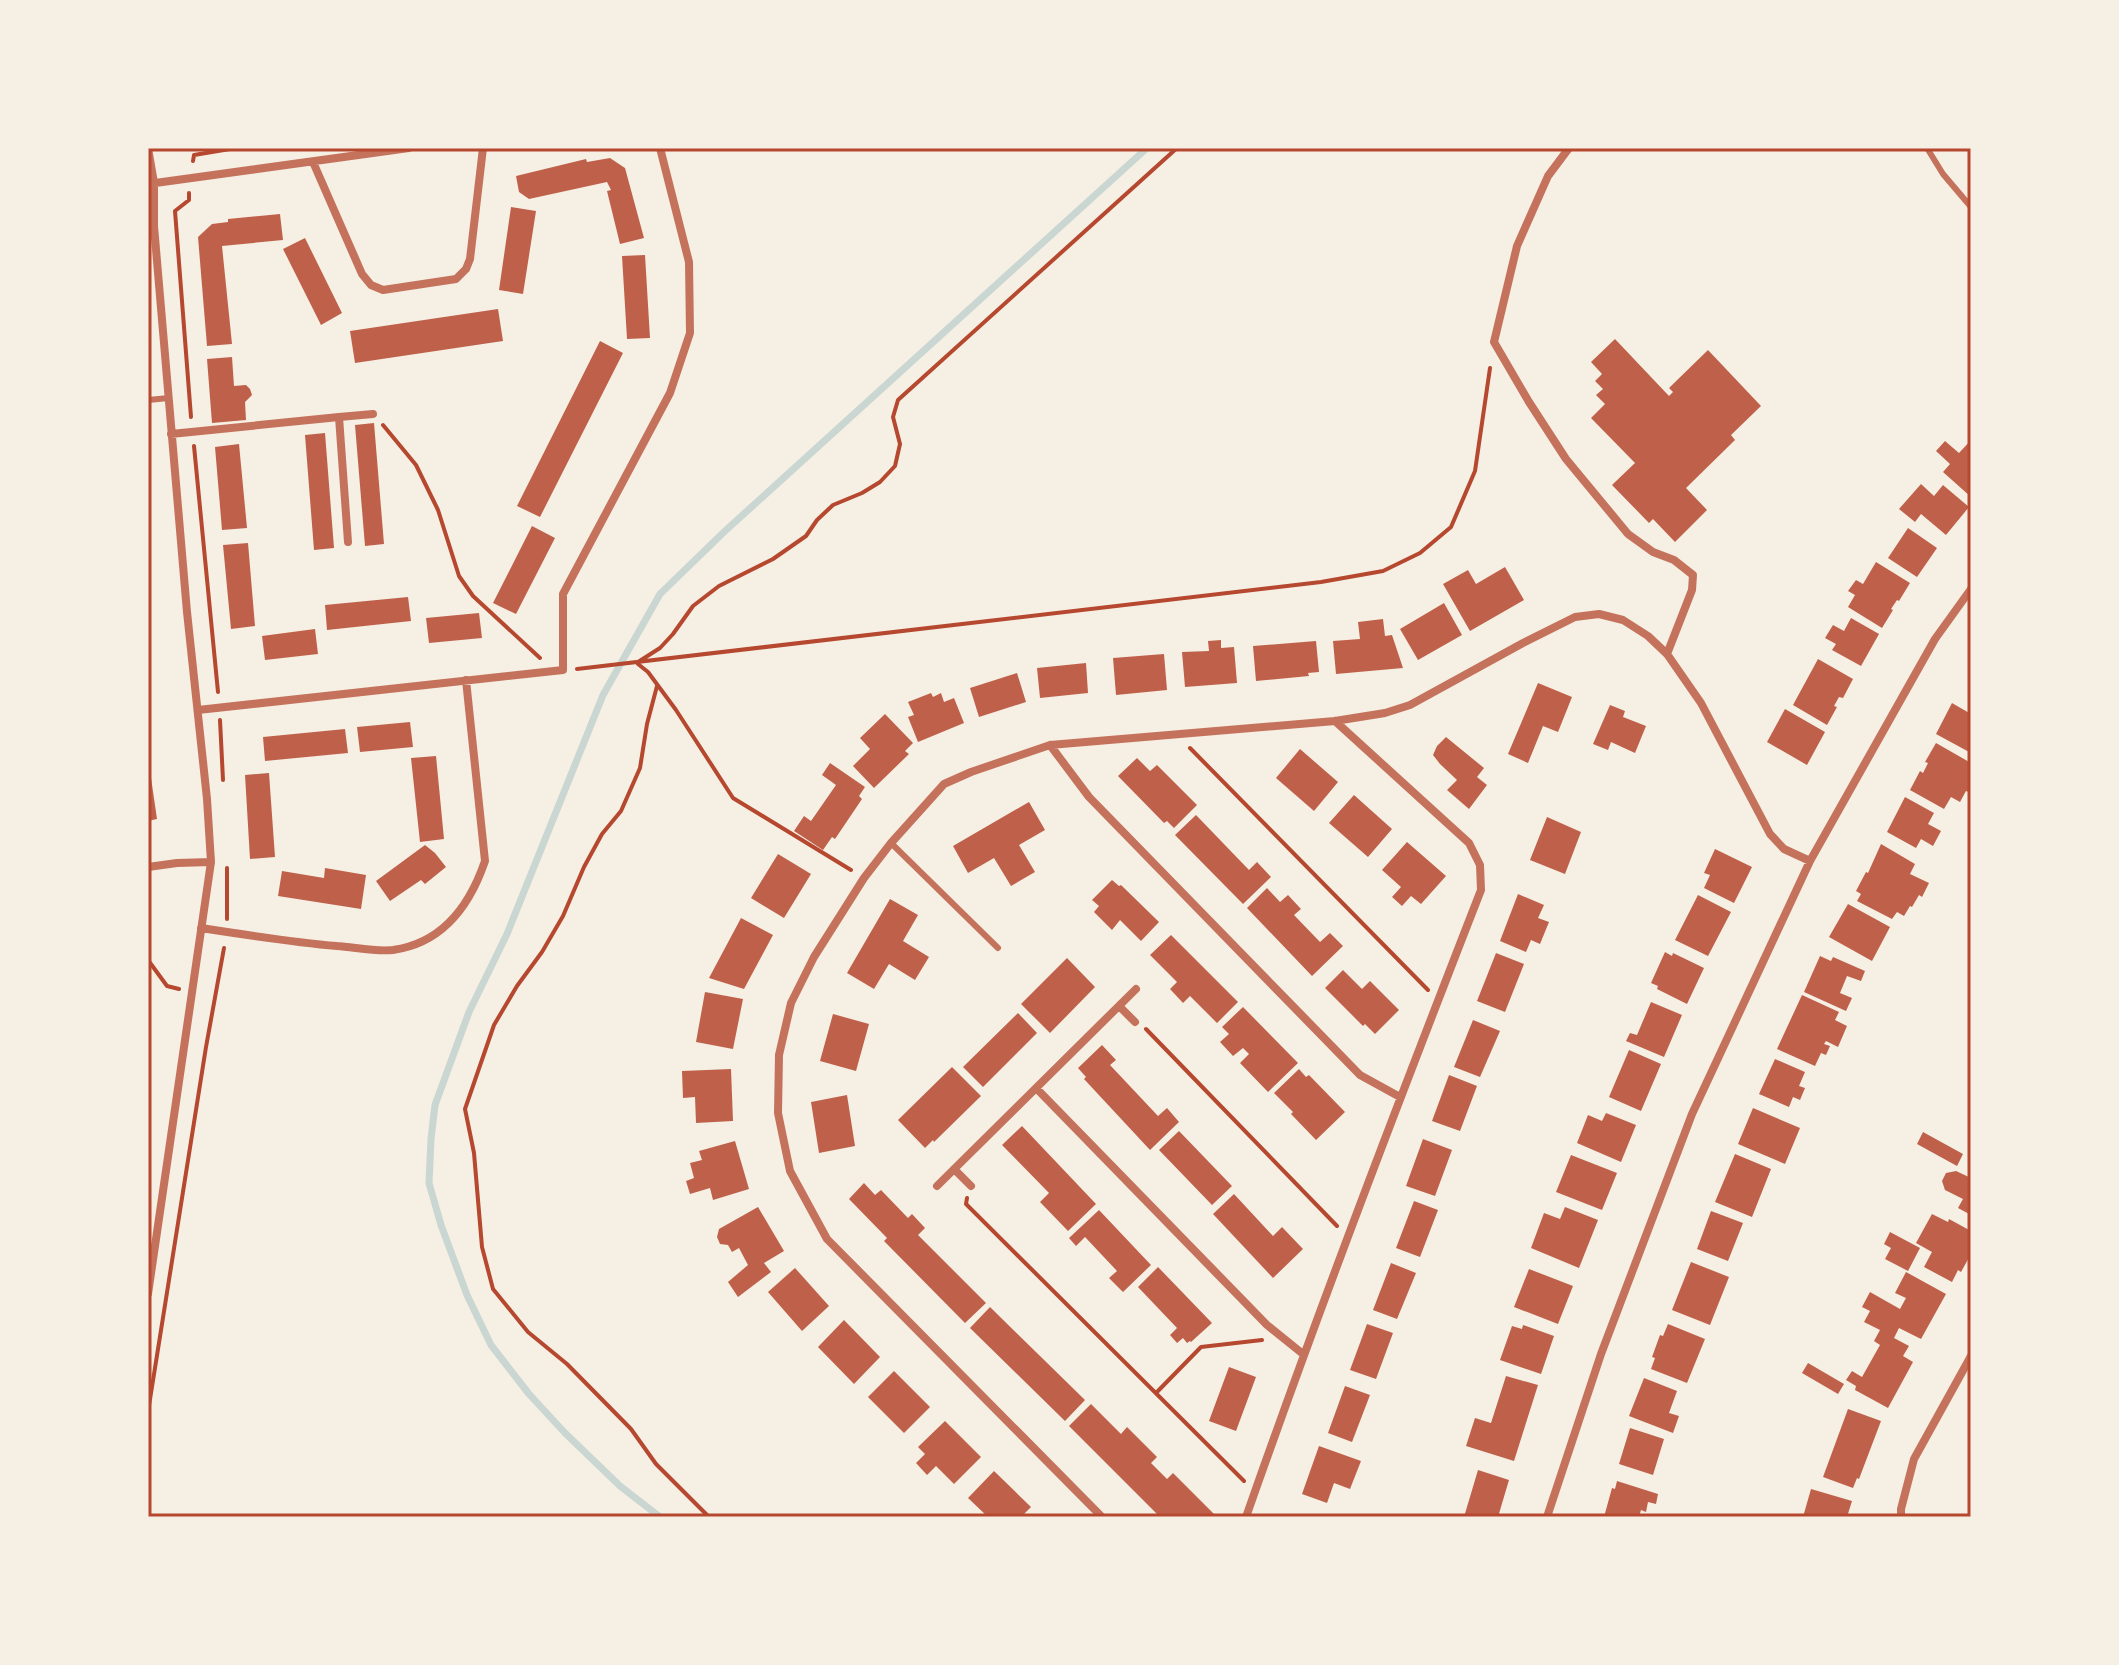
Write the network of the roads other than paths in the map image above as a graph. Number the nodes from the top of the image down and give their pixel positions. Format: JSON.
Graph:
{"nodes":[{"id":1,"x":148,"y":148,"type":"edge"},
{"id":2,"x":409,"y":148,"type":"edge"},
{"id":3,"x":483,"y":148,"type":"edge"},
{"id":4,"x":660,"y":148,"type":"edge"},
{"id":5,"x":1569,"y":148,"type":"edge"},
{"id":6,"x":1927,"y":148,"type":"edge"},
{"id":7,"x":313,"y":162,"type":"junction"},
{"id":8,"x":151,"y":184,"type":"edge"},
{"id":9,"x":1971,"y":207,"type":"edge"},
{"id":10,"x":169,"y":398,"type":"junction"},
{"id":11,"x":148,"y":400,"type":"edge"},
{"id":12,"x":373,"y":414,"type":"road end"},
{"id":13,"x":339,"y":417,"type":"junction"},
{"id":14,"x":171,"y":434,"type":"junction"},
{"id":15,"x":348,"y":542,"type":"dead end"},
{"id":16,"x":1971,"y":589,"type":"edge"},
{"id":17,"x":1667,"y":654,"type":"junction"},
{"id":18,"x":466,"y":680,"type":"junction"},
{"id":19,"x":198,"y":710,"type":"junction"},
{"id":20,"x":1335,"y":721,"type":"junction"},
{"id":21,"x":1050,"y":745,"type":"junction"},
{"id":22,"x":891,"y":843,"type":"junction"},
{"id":23,"x":1810,"y":861,"type":"junction"},
{"id":24,"x":211,"y":862,"type":"junction"},
{"id":25,"x":148,"y":867,"type":"edge"},
{"id":26,"x":201,"y":928,"type":"junction"},
{"id":27,"x":998,"y":948,"type":"dead end"},
{"id":28,"x":1136,"y":989,"type":"dead end"},
{"id":29,"x":1119,"y":1006,"type":"junction"},
{"id":30,"x":1135,"y":1022,"type":"road end"},
{"id":31,"x":1036,"y":1088,"type":"junction"},
{"id":32,"x":1400,"y":1097,"type":"junction"},
{"id":33,"x":954,"y":1169,"type":"junction"},
{"id":34,"x":937,"y":1186,"type":"dead end"},
{"id":35,"x":971,"y":1186,"type":"road end"},
{"id":36,"x":148,"y":1294,"type":"edge"},
{"id":37,"x":1303,"y":1354,"type":"junction"},
{"id":38,"x":1971,"y":1356,"type":"edge"},
{"id":39,"x":1102,"y":1517,"type":"edge"},
{"id":40,"x":1246,"y":1517,"type":"edge"},
{"id":41,"x":1547,"y":1517,"type":"edge"},
{"id":42,"x":1901,"y":1517,"type":"edge"}],
"edges":[{"from":1,"to":8,"type":"street"},
{"from":2,"to":7,"type":"street"},
{"from":3,"to":7,"type":"street"},
{"from":4,"to":18,"type":"street"},
{"from":5,"to":17,"type":"street"},
{"from":6,"to":9,"type":"lane"},
{"from":7,"to":8,"type":"street"},
{"from":8,"to":10,"type":"street"},
{"from":10,"to":11,"type":"lane"},
{"from":10,"to":14,"type":"street"},
{"from":12,"to":13,"type":"street"},
{"from":13,"to":14,"type":"street"},
{"from":13,"to":15,"type":"street"},
{"from":14,"to":19,"type":"street"},
{"from":16,"to":23,"type":"street"},
{"from":17,"to":20,"type":"street"},
{"from":17,"to":23,"type":"street"},
{"from":18,"to":19,"type":"street"},
{"from":18,"to":26,"type":"street"},
{"from":19,"to":24,"type":"street"},
{"from":20,"to":21,"type":"street"},
{"from":20,"to":32,"type":"street"},
{"from":21,"to":22,"type":"street"},
{"from":21,"to":32,"type":"street"},
{"from":22,"to":27,"type":"lane"},
{"from":22,"to":39,"type":"street"},
{"from":23,"to":41,"type":"street"},
{"from":24,"to":25,"type":"street"},
{"from":24,"to":26,"type":"street"},
{"from":26,"to":36,"type":"street"},
{"from":28,"to":29,"type":"street"},
{"from":29,"to":30,"type":"street"},
{"from":29,"to":31,"type":"street"},
{"from":31,"to":33,"type":"street"},
{"from":31,"to":37,"type":"street"},
{"from":32,"to":37,"type":"street"},
{"from":33,"to":34,"type":"street"},
{"from":33,"to":35,"type":"street"},
{"from":37,"to":40,"type":"street"},
{"from":38,"to":42,"type":"street"}]}
